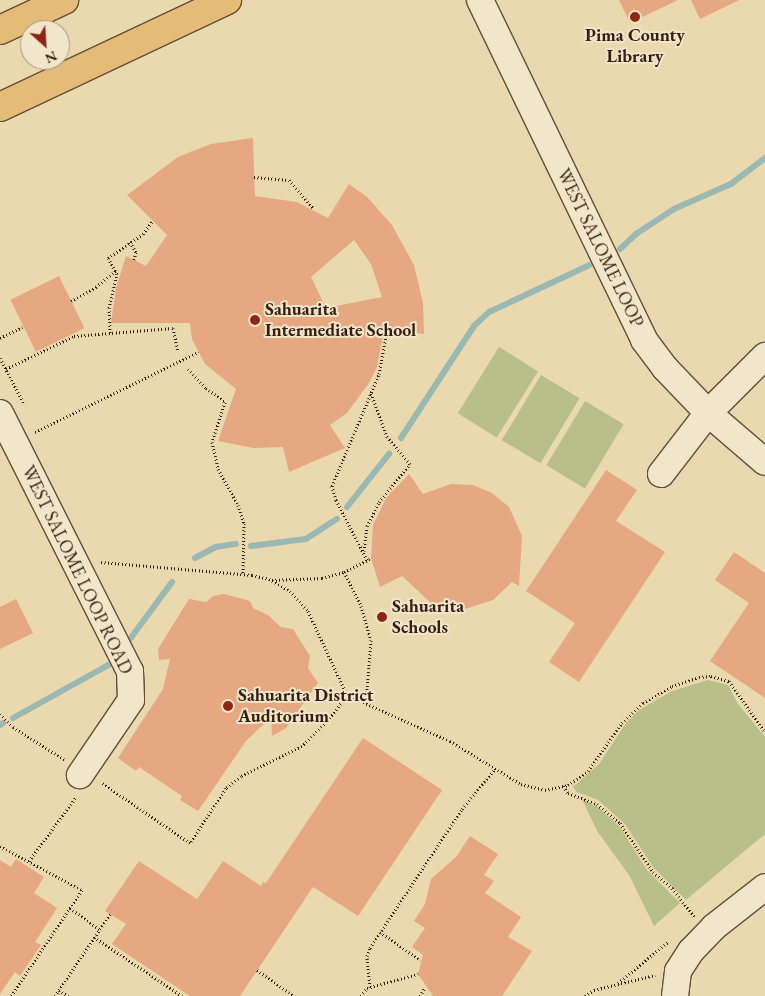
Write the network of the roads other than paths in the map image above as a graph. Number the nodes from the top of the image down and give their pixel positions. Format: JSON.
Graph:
{"nodes":[{"id":1,"x":64,"y":0,"type":"edge"},
{"id":2,"x":227,"y":0,"type":"edge"},
{"id":3,"x":480,"y":0,"type":"edge"},
{"id":4,"x":0,"y":30,"type":"edge"},
{"id":5,"x":0,"y":107,"type":"edge"},
{"id":6,"x":765,"y":356,"type":"edge"},
{"id":7,"x":0,"y":413,"type":"edge"},
{"id":8,"x":708,"y":413,"type":"junction"},
{"id":9,"x":765,"y":462,"type":"edge"},
{"id":10,"x":661,"y":474,"type":"dead end"},
{"id":11,"x":85,"y":774,"type":"road end"},
{"id":12,"x":765,"y":887,"type":"edge"},
{"id":13,"x":681,"y":973,"type":"edge"}],
"edges":[{"from":1,"to":4,"type":"main road"},
{"from":2,"to":5,"type":"main road"},
{"from":3,"to":8,"type":"lane","name":"WEST SALOME LOOP"},
{"from":6,"to":8,"type":"lane"},
{"from":7,"to":11,"type":"lane","name":"WEST SALOME LOOP ROAD"},
{"from":8,"to":9,"type":"lane","name":"WEST SALOME LOOP"},
{"from":8,"to":10,"type":"lane"},
{"from":12,"to":13,"type":"lane"}]}
